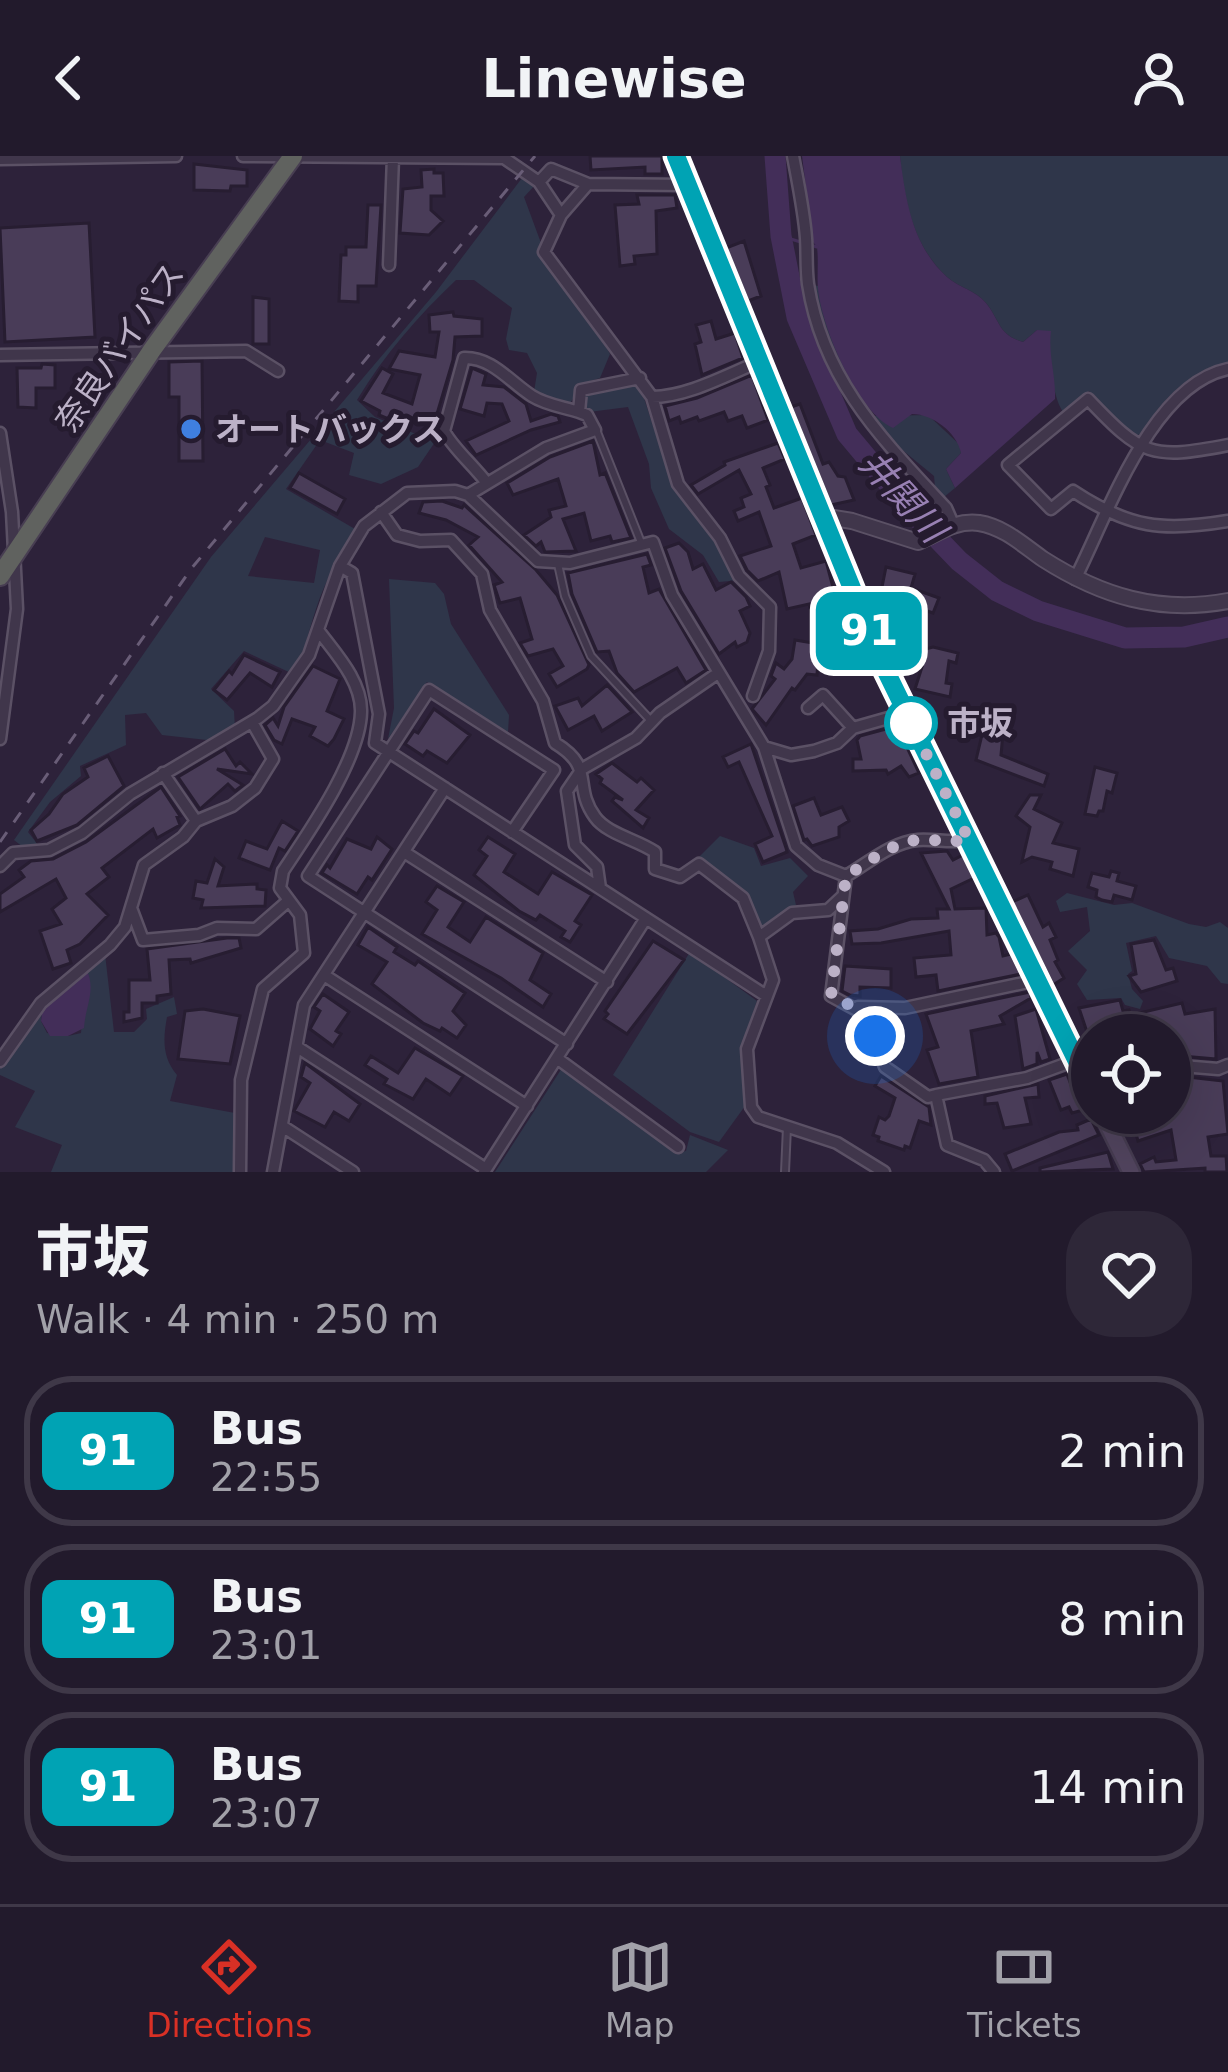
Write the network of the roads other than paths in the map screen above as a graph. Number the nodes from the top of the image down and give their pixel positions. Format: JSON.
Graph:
{"nodes":[{"id":1,"x":175,"y":156,"type":"edge"},
{"id":2,"x":243,"y":156,"type":"edge"},
{"id":3,"x":292,"y":156,"type":"edge"},
{"id":4,"x":676,"y":156,"type":"edge"},
{"id":5,"x":793,"y":156,"type":"edge"},
{"id":6,"x":393,"y":157,"type":"edge"},
{"id":7,"x":505,"y":157,"type":"edge"},
{"id":8,"x":0,"y":159,"type":"edge"},
{"id":9,"x":539,"y":182,"type":"junction"},
{"id":10,"x":588,"y":184,"type":"junction"},
{"id":11,"x":687,"y":185,"type":"junction"},
{"id":12,"x":561,"y":215,"type":"junction"},
{"id":13,"x":389,"y":265,"type":"dead end"},
{"id":14,"x":152,"y":350,"type":"junction"},
{"id":15,"x":0,"y":355,"type":"edge"},
{"id":16,"x":760,"y":361,"type":"junction"},
{"id":17,"x":1228,"y":369,"type":"edge"},
{"id":18,"x":278,"y":371,"type":"dead end"},
{"id":19,"x":640,"y":378,"type":"junction"},
{"id":20,"x":652,"y":397,"type":"junction"},
{"id":21,"x":579,"y":412,"type":"junction"},
{"id":22,"x":596,"y":430,"type":"junction"},
{"id":23,"x":0,"y":433,"type":"edge"},
{"id":24,"x":1228,"y":445,"type":"edge"},
{"id":25,"x":1142,"y":447,"type":"junction"},
{"id":26,"x":486,"y":482,"type":"junction"},
{"id":27,"x":468,"y":495,"type":"junction"},
{"id":28,"x":381,"y":512,"type":"junction"},
{"id":29,"x":1108,"y":512,"type":"junction"},
{"id":30,"x":822,"y":516,"type":"junction"},
{"id":31,"x":1228,"y":521,"type":"edge"},
{"id":32,"x":950,"y":526,"type":"junction"},
{"id":33,"x":642,"y":544,"type":"junction"},
{"id":34,"x":14,"y":552,"type":"junction"},
{"id":35,"x":558,"y":564,"type":"junction"},
{"id":36,"x":340,"y":566,"type":"junction"},
{"id":37,"x":0,"y":576,"type":"edge"},
{"id":38,"x":1075,"y":579,"type":"junction"},
{"id":39,"x":1228,"y":601,"type":"edge"},
{"id":40,"x":318,"y":630,"type":"junction"},
{"id":41,"x":718,"y":673,"type":"junction"},
{"id":42,"x":753,"y":696,"type":"dead end"},
{"id":43,"x":808,"y":708,"type":"dead end"},
{"id":44,"x":906,"y":713,"type":"junction"},
{"id":45,"x":252,"y":722,"type":"junction"},
{"id":46,"x":652,"y":722,"type":"junction"},
{"id":47,"x":854,"y":728,"type":"junction"},
{"id":48,"x":0,"y":739,"type":"edge"},
{"id":49,"x":764,"y":747,"type":"junction"},
{"id":50,"x":389,"y":752,"type":"junction"},
{"id":51,"x":583,"y":769,"type":"junction"},
{"id":52,"x":163,"y":773,"type":"junction"},
{"id":53,"x":445,"y":788,"type":"junction"},
{"id":54,"x":196,"y":821,"type":"junction"},
{"id":55,"x":512,"y":832,"type":"junction"},
{"id":56,"x":969,"y":840,"type":"junction"},
{"id":57,"x":404,"y":852,"type":"junction"},
{"id":58,"x":0,"y":866,"type":"edge"},
{"id":59,"x":846,"y":876,"type":"junction"},
{"id":60,"x":600,"y":888,"type":"junction"},
{"id":61,"x":843,"y":896,"type":"junction"},
{"id":62,"x":288,"y":901,"type":"junction"},
{"id":63,"x":131,"y":908,"type":"junction"},
{"id":64,"x":364,"y":913,"type":"junction"},
{"id":65,"x":646,"y":918,"type":"junction"},
{"id":66,"x":759,"y":937,"type":"junction"},
{"id":67,"x":324,"y":975,"type":"junction"},
{"id":68,"x":1038,"y":980,"type":"junction"},
{"id":69,"x":607,"y":982,"type":"junction"},
{"id":70,"x":765,"y":994,"type":"junction"},
{"id":71,"x":858,"y":1007,"type":"junction"},
{"id":72,"x":1071,"y":1043,"type":"edge"},
{"id":73,"x":567,"y":1044,"type":"junction"},
{"id":74,"x":297,"y":1047,"type":"junction"},
{"id":75,"x":557,"y":1058,"type":"junction"},
{"id":76,"x":0,"y":1061,"type":"edge"},
{"id":77,"x":1228,"y":1065,"type":"edge"},
{"id":78,"x":1191,"y":1067,"type":"edge"},
{"id":79,"x":1071,"y":1070,"type":"edge"},
{"id":80,"x":936,"y":1095,"type":"junction"},
{"id":81,"x":527,"y":1106,"type":"junction"},
{"id":82,"x":282,"y":1126,"type":"junction"},
{"id":83,"x":787,"y":1127,"type":"junction"},
{"id":84,"x":1112,"y":1134,"type":"edge"},
{"id":85,"x":678,"y":1147,"type":"dead end"},
{"id":86,"x":485,"y":1170,"type":"edge"},
{"id":87,"x":240,"y":1172,"type":"edge"},
{"id":88,"x":272,"y":1172,"type":"edge"},
{"id":89,"x":353,"y":1172,"type":"edge"},
{"id":90,"x":784,"y":1172,"type":"edge"},
{"id":91,"x":884,"y":1172,"type":"edge"},
{"id":92,"x":994,"y":1172,"type":"edge"},
{"id":93,"x":1131,"y":1172,"type":"edge"}],
"edges":[{"from":1,"to":8,"type":"street"},
{"from":2,"to":3,"type":"street"},
{"from":3,"to":6,"type":"street"},
{"from":3,"to":14,"type":"highway","name":"奈良バイパス"},
{"from":4,"to":11,"type":"main road"},
{"from":5,"to":32,"type":"street"},
{"from":6,"to":7,"type":"street"},
{"from":6,"to":13,"type":"street"},
{"from":7,"to":9,"type":"street"},
{"from":9,"to":10,"type":"street"},
{"from":9,"to":12,"type":"street"},
{"from":10,"to":11,"type":"street"},
{"from":10,"to":12,"type":"street"},
{"from":11,"to":16,"type":"main road"},
{"from":12,"to":19,"type":"street"},
{"from":14,"to":15,"type":"street"},
{"from":14,"to":18,"type":"street"},
{"from":14,"to":34,"type":"highway","name":"奈良バイパス"},
{"from":16,"to":20,"type":"street"},
{"from":16,"to":30,"type":"main road"},
{"from":17,"to":25,"type":"street"},
{"from":19,"to":20,"type":"street"},
{"from":19,"to":21,"type":"street"},
{"from":20,"to":42,"type":"street"},
{"from":21,"to":22,"type":"street"},
{"from":21,"to":26,"type":"street"},
{"from":22,"to":26,"type":"street"},
{"from":22,"to":33,"type":"lane"},
{"from":23,"to":34,"type":"street"},
{"from":24,"to":25,"type":"street"},
{"from":25,"to":29,"type":"street"},
{"from":25,"to":29,"type":"street"},
{"from":26,"to":27,"type":"street"},
{"from":27,"to":28,"type":"street"},
{"from":27,"to":35,"type":"street"},
{"from":28,"to":36,"type":"street"},
{"from":28,"to":51,"type":"street"},
{"from":29,"to":31,"type":"street"},
{"from":29,"to":38,"type":"street"},
{"from":30,"to":32,"type":"street"},
{"from":30,"to":44,"type":"main road"},
{"from":32,"to":38,"type":"street"},
{"from":33,"to":35,"type":"street"},
{"from":33,"to":41,"type":"street"},
{"from":34,"to":37,"type":"highway","name":"奈良バイパス"},
{"from":34,"to":48,"type":"street"},
{"from":35,"to":46,"type":"lane"},
{"from":36,"to":40,"type":"street"},
{"from":36,"to":50,"type":"street"},
{"from":38,"to":39,"type":"street"},
{"from":40,"to":45,"type":"street"},
{"from":40,"to":62,"type":"street"},
{"from":41,"to":46,"type":"street"},
{"from":41,"to":49,"type":"street"},
{"from":43,"to":47,"type":"street"},
{"from":44,"to":47,"type":"street"},
{"from":44,"to":56,"type":"main road"},
{"from":45,"to":52,"type":"street"},
{"from":45,"to":54,"type":"street"},
{"from":46,"to":51,"type":"street"},
{"from":47,"to":49,"type":"street"},
{"from":49,"to":59,"type":"street"},
{"from":50,"to":53,"type":"street"},
{"from":50,"to":55,"type":"street"},
{"from":50,"to":64,"type":"street"},
{"from":51,"to":60,"type":"street"},
{"from":51,"to":66,"type":"street"},
{"from":52,"to":54,"type":"street"},
{"from":52,"to":58,"type":"street"},
{"from":53,"to":55,"type":"street"},
{"from":53,"to":57,"type":"street"},
{"from":54,"to":63,"type":"street"},
{"from":55,"to":60,"type":"street"},
{"from":56,"to":59,"type":"street"},
{"from":56,"to":68,"type":"main road"},
{"from":57,"to":64,"type":"street"},
{"from":57,"to":69,"type":"street"},
{"from":59,"to":61,"type":"street"},
{"from":60,"to":65,"type":"street"},
{"from":61,"to":66,"type":"street"},
{"from":61,"to":71,"type":"street"},
{"from":62,"to":63,"type":"street"},
{"from":62,"to":87,"type":"street"},
{"from":63,"to":76,"type":"street"},
{"from":64,"to":67,"type":"street"},
{"from":64,"to":73,"type":"street"},
{"from":65,"to":69,"type":"street"},
{"from":65,"to":70,"type":"street"},
{"from":66,"to":70,"type":"street"},
{"from":67,"to":74,"type":"street"},
{"from":67,"to":81,"type":"street"},
{"from":68,"to":71,"type":"street"},
{"from":68,"to":72,"type":"main road"},
{"from":69,"to":73,"type":"street"},
{"from":70,"to":83,"type":"street"},
{"from":71,"to":80,"type":"street"},
{"from":73,"to":75,"type":"street"},
{"from":74,"to":82,"type":"street"},
{"from":74,"to":86,"type":"street"},
{"from":75,"to":81,"type":"street"},
{"from":75,"to":85,"type":"street"},
{"from":77,"to":78,"type":"street"},
{"from":79,"to":80,"type":"street"},
{"from":80,"to":92,"type":"street"},
{"from":81,"to":86,"type":"street"},
{"from":82,"to":88,"type":"street"},
{"from":82,"to":89,"type":"street"},
{"from":83,"to":90,"type":"lane"},
{"from":83,"to":91,"type":"street"},
{"from":84,"to":93,"type":"main road"}]}
